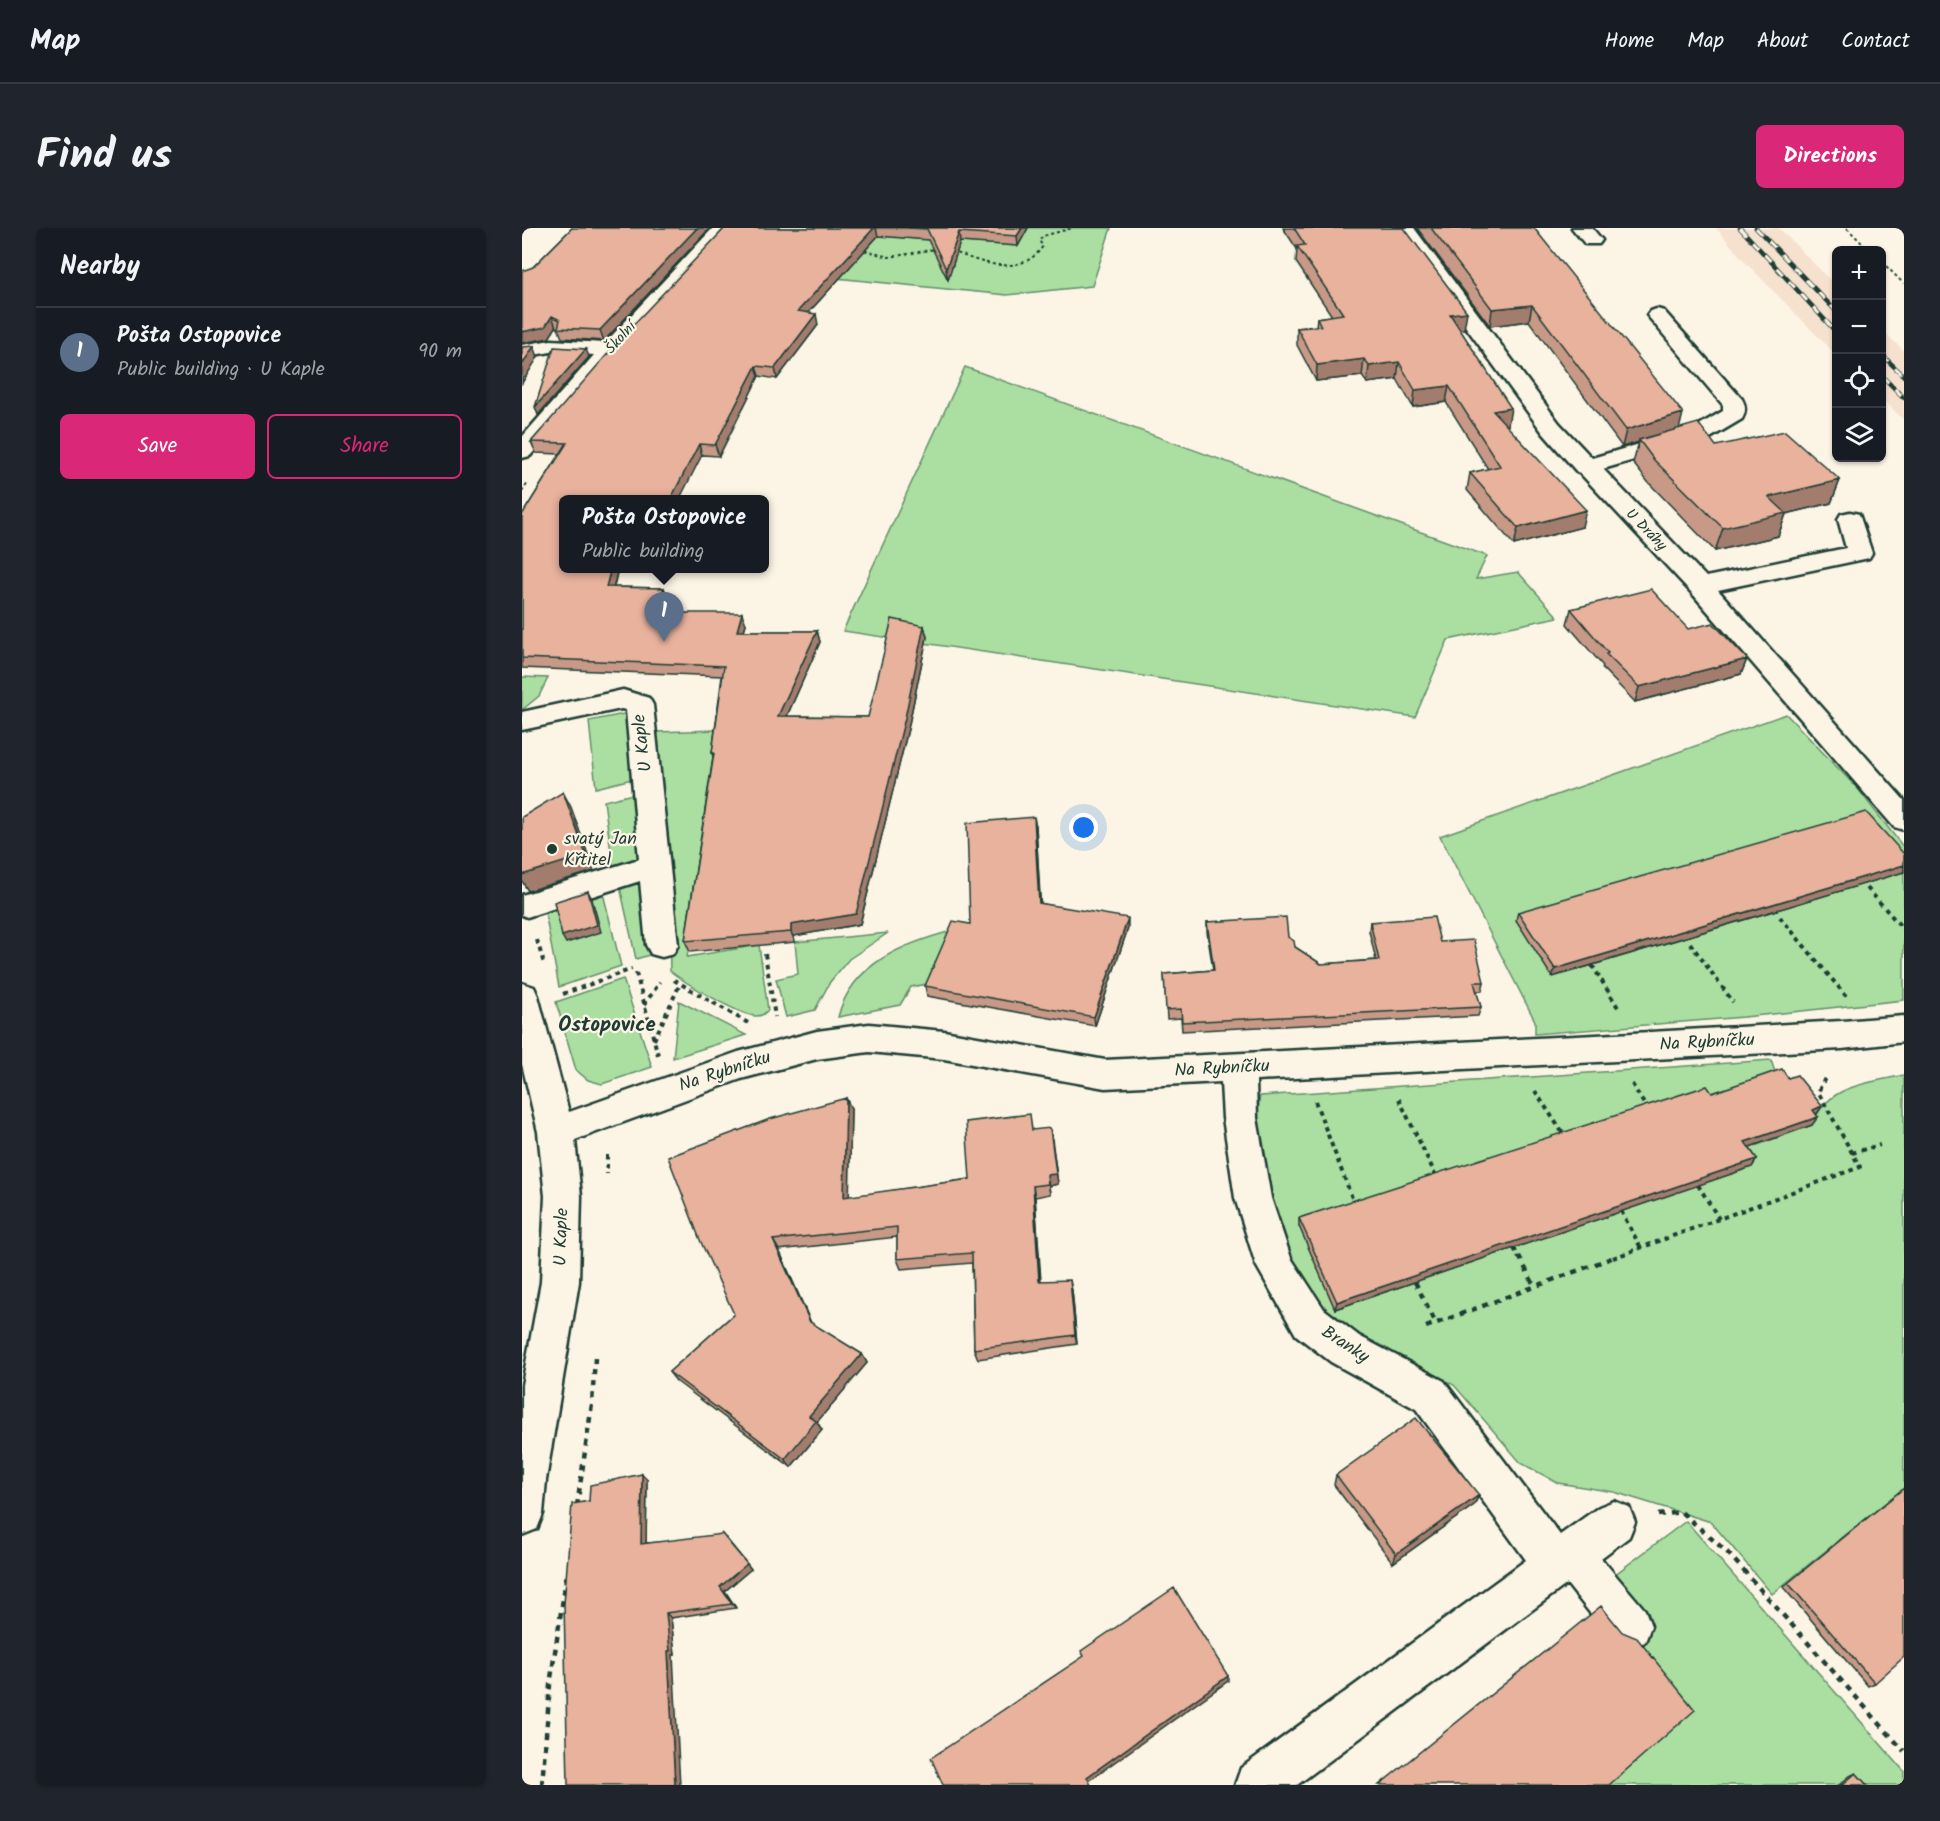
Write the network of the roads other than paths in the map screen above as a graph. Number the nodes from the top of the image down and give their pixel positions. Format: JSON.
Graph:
{"nodes":[{"id":1,"x":724,"y":228,"type":"edge"},
{"id":2,"x":1404,"y":228,"type":"edge"},
{"id":3,"x":1657,"y":315,"type":"dead end"},
{"id":4,"x":610,"y":350,"type":"junction"},
{"id":5,"x":522,"y":351,"type":"edge"},
{"id":6,"x":522,"y":451,"type":"edge"},
{"id":7,"x":1585,"y":467,"type":"junction"},
{"id":8,"x":1850,"y":519,"type":"dead end"},
{"id":9,"x":1700,"y":586,"type":"junction"},
{"id":10,"x":522,"y":721,"type":"edge"},
{"id":11,"x":1904,"y":819,"type":"edge"},
{"id":12,"x":655,"y":866,"type":"junction"},
{"id":13,"x":527,"y":905,"type":"road end"},
{"id":14,"x":662,"y":945,"type":"road end"},
{"id":15,"x":538,"y":997,"type":"edge"},
{"id":16,"x":1904,"y":1029,"type":"edge"},
{"id":17,"x":1238,"y":1069,"type":"junction"},
{"id":18,"x":556,"y":1132,"type":"junction"},
{"id":19,"x":524,"y":1497,"type":"edge"},
{"id":20,"x":1614,"y":1522,"type":"road end"},
{"id":21,"x":1563,"y":1559,"type":"junction"},
{"id":22,"x":1629,"y":1626,"type":"dead end"},
{"id":23,"x":1258,"y":1785,"type":"edge"}],
"edges":[{"from":1,"to":4,"type":"street","name":"Školní"},
{"from":2,"to":7,"type":"street","name":"U Dráhy"},
{"from":3,"to":7,"type":"street"},
{"from":4,"to":5,"type":"street"},
{"from":4,"to":6,"type":"street","name":"Školní"},
{"from":7,"to":9,"type":"street","name":"U Dráhy"},
{"from":8,"to":9,"type":"street"},
{"from":9,"to":11,"type":"street","name":"U Dráhy"},
{"from":10,"to":12,"type":"street","name":"U Kaple"},
{"from":12,"to":13,"type":"street"},
{"from":12,"to":14,"type":"street","name":"U Kaple"},
{"from":15,"to":18,"type":"street","name":"U Kaple"},
{"from":16,"to":17,"type":"street","name":"Na Rybníčku"},
{"from":17,"to":18,"type":"street","name":"Na Rybníčku"},
{"from":17,"to":21,"type":"street","name":"Branky"},
{"from":18,"to":19,"type":"street","name":"U Kaple"},
{"from":20,"to":21,"type":"street"},
{"from":21,"to":22,"type":"street","name":"Branky"},
{"from":21,"to":23,"type":"street"}]}
